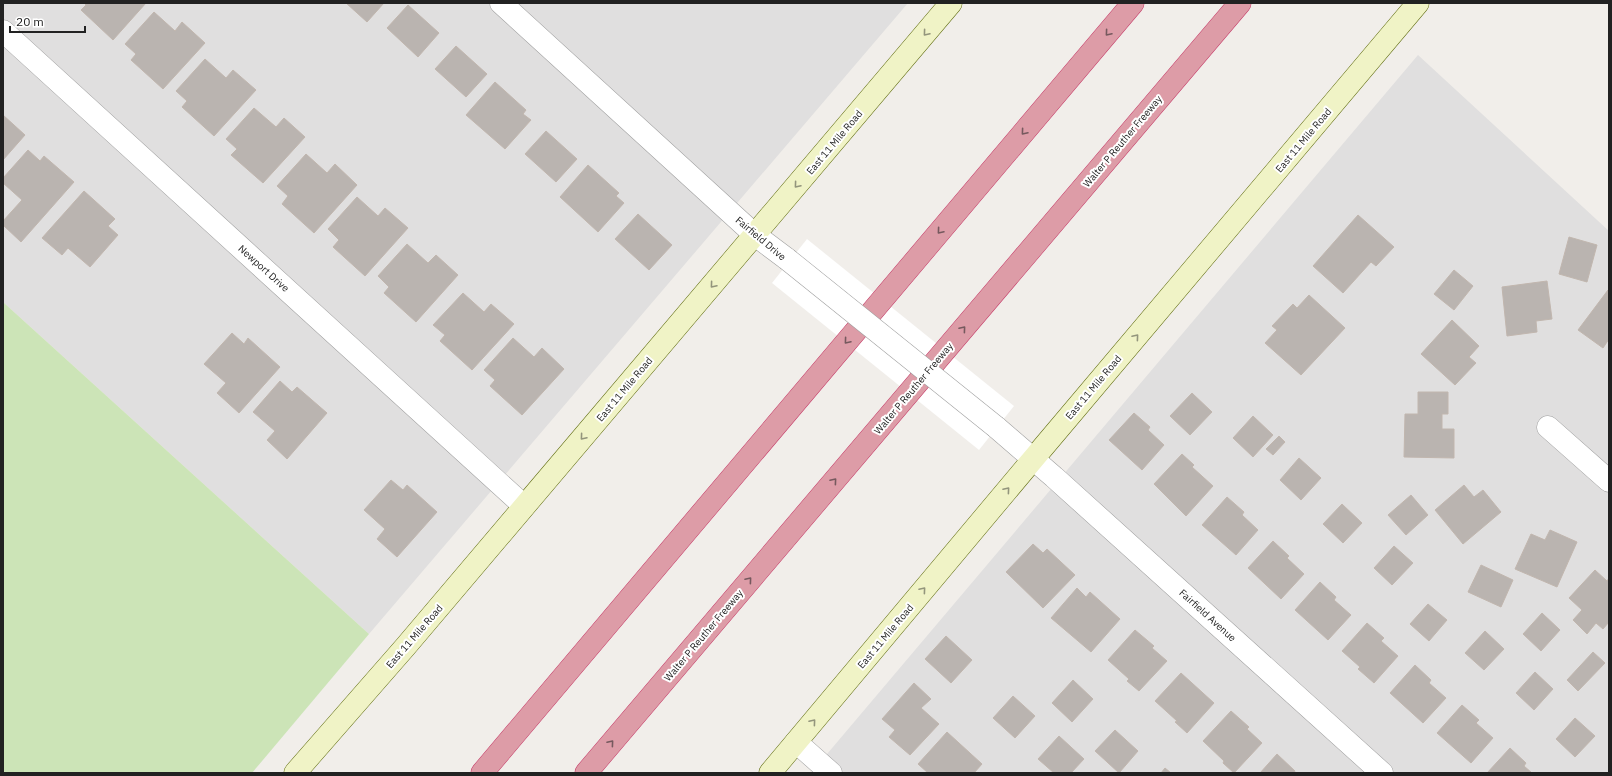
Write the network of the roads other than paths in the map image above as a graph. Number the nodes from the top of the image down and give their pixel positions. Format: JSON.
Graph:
{"nodes":[{"id":1,"x":501,"y":3,"type":"edge"},
{"id":2,"x":951,"y":3,"type":"edge"},
{"id":3,"x":1133,"y":3,"type":"edge"},
{"id":4,"x":1240,"y":3,"type":"edge"},
{"id":5,"x":1418,"y":3,"type":"edge"},
{"id":6,"x":3,"y":31,"type":"edge"},
{"id":7,"x":755,"y":234,"type":"junction"},
{"id":8,"x":1548,"y":427,"type":"dead end"},
{"id":9,"x":1034,"y":458,"type":"junction"},
{"id":10,"x":1609,"y":481,"type":"edge"},
{"id":11,"x":524,"y":506,"type":"junction"},
{"id":12,"x":796,"y":742,"type":"junction"},
{"id":13,"x":295,"y":773,"type":"edge"},
{"id":14,"x":482,"y":773,"type":"edge"},
{"id":15,"x":586,"y":773,"type":"edge"},
{"id":16,"x":770,"y":773,"type":"edge"},
{"id":17,"x":831,"y":773,"type":"edge"},
{"id":18,"x":1382,"y":773,"type":"edge"}],
"edges":[{"from":1,"to":7,"type":"street","name":"Fairfield Drive"},
{"from":2,"to":7,"type":"main road","name":"East 11 Mile Road","one_way":true},
{"from":3,"to":14,"type":"highway","one_way":true},
{"from":15,"to":4,"type":"highway","name":"Walter P Reuther Freeway","one_way":true},
{"from":9,"to":5,"type":"main road","name":"East 11 Mile Road","one_way":true},
{"from":6,"to":11,"type":"street","name":"Newport Drive"},
{"from":7,"to":9,"type":"street","name":"Fairfield Drive","bridge":true},
{"from":7,"to":11,"type":"main road","name":"East 11 Mile Road","one_way":true},
{"from":8,"to":10,"type":"street"},
{"from":12,"to":9,"type":"main road","name":"East 11 Mile Road","one_way":true},
{"from":9,"to":18,"type":"street","name":"Fairfield Avenue"},
{"from":11,"to":13,"type":"main road","name":"East 11 Mile Road"},
{"from":12,"to":16,"type":"main road","name":"East 11 Mile Road"},
{"from":12,"to":17,"type":"street"}]}
